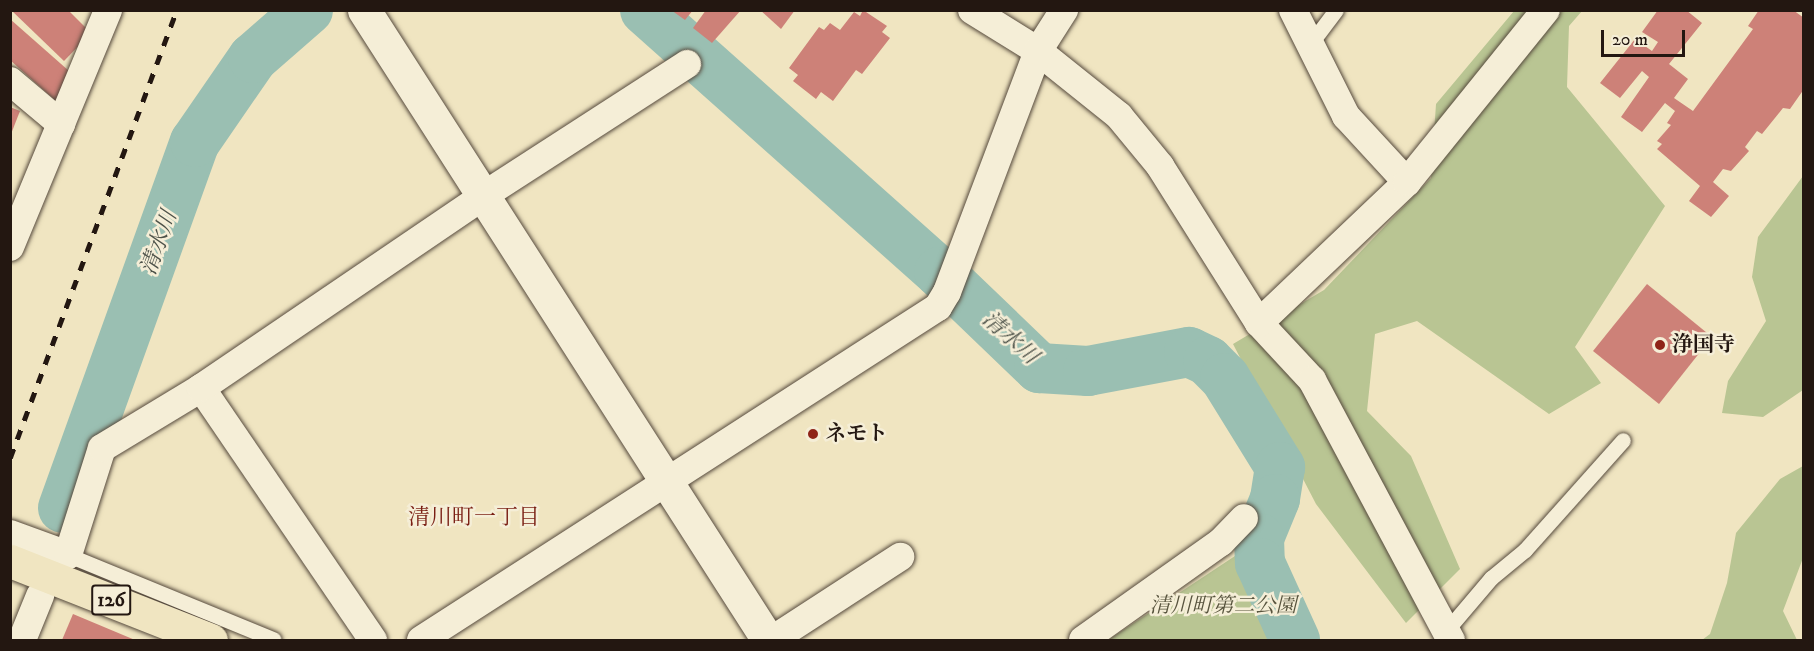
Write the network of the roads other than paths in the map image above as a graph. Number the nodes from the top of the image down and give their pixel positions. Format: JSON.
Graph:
{"nodes":[{"id":1,"x":108,"y":10,"type":"edge"},
{"id":2,"x":364,"y":10,"type":"edge"},
{"id":3,"x":972,"y":10,"type":"edge"},
{"id":4,"x":1064,"y":10,"type":"edge"},
{"id":5,"x":1293,"y":10,"type":"edge"},
{"id":6,"x":1336,"y":10,"type":"edge"},
{"id":7,"x":1546,"y":10,"type":"edge"},
{"id":8,"x":1311,"y":43,"type":"junction"},
{"id":9,"x":1038,"y":51,"type":"junction"},
{"id":10,"x":687,"y":64,"type":"dead end"},
{"id":11,"x":10,"y":81,"type":"edge"},
{"id":12,"x":61,"y":124,"type":"junction"},
{"id":13,"x":1407,"y":182,"type":"junction"},
{"id":14,"x":483,"y":196,"type":"junction"},
{"id":15,"x":10,"y":247,"type":"edge"},
{"id":16,"x":1259,"y":323,"type":"junction"},
{"id":17,"x":201,"y":388,"type":"junction"},
{"id":18,"x":1623,"y":440,"type":"dead end"},
{"id":19,"x":664,"y":483,"type":"junction"},
{"id":20,"x":1244,"y":518,"type":"dead end"},
{"id":21,"x":10,"y":534,"type":"edge"},
{"id":22,"x":68,"y":555,"type":"junction"},
{"id":23,"x":900,"y":557,"type":"dead end"},
{"id":24,"x":10,"y":561,"type":"edge"},
{"id":25,"x":40,"y":596,"type":"dead end"},
{"id":26,"x":1449,"y":636,"type":"edge"},
{"id":27,"x":273,"y":639,"type":"dead end"},
{"id":28,"x":22,"y":640,"type":"edge"},
{"id":29,"x":211,"y":640,"type":"edge"},
{"id":30,"x":373,"y":640,"type":"edge"},
{"id":31,"x":420,"y":640,"type":"edge"},
{"id":32,"x":770,"y":640,"type":"edge"},
{"id":33,"x":1083,"y":640,"type":"edge"}],
"edges":[{"from":1,"to":12,"type":"street"},
{"from":2,"to":14,"type":"street"},
{"from":3,"to":9,"type":"street"},
{"from":4,"to":9,"type":"street"},
{"from":5,"to":8,"type":"street"},
{"from":6,"to":8,"type":"lane"},
{"from":7,"to":13,"type":"street"},
{"from":8,"to":13,"type":"street"},
{"from":9,"to":16,"type":"street"},
{"from":9,"to":19,"type":"street"},
{"from":10,"to":14,"type":"street"},
{"from":11,"to":12,"type":"street"},
{"from":12,"to":15,"type":"street"},
{"from":13,"to":16,"type":"street"},
{"from":14,"to":17,"type":"street"},
{"from":14,"to":19,"type":"street"},
{"from":16,"to":26,"type":"street"},
{"from":17,"to":22,"type":"street"},
{"from":17,"to":30,"type":"street"},
{"from":18,"to":26,"type":"lane"},
{"from":19,"to":31,"type":"street"},
{"from":19,"to":32,"type":"street"},
{"from":20,"to":33,"type":"street"},
{"from":21,"to":22,"type":"street"},
{"from":22,"to":27,"type":"lane"},
{"from":23,"to":32,"type":"street"},
{"from":24,"to":29,"type":"highway","number":"126"},
{"from":25,"to":28,"type":"street"}]}
